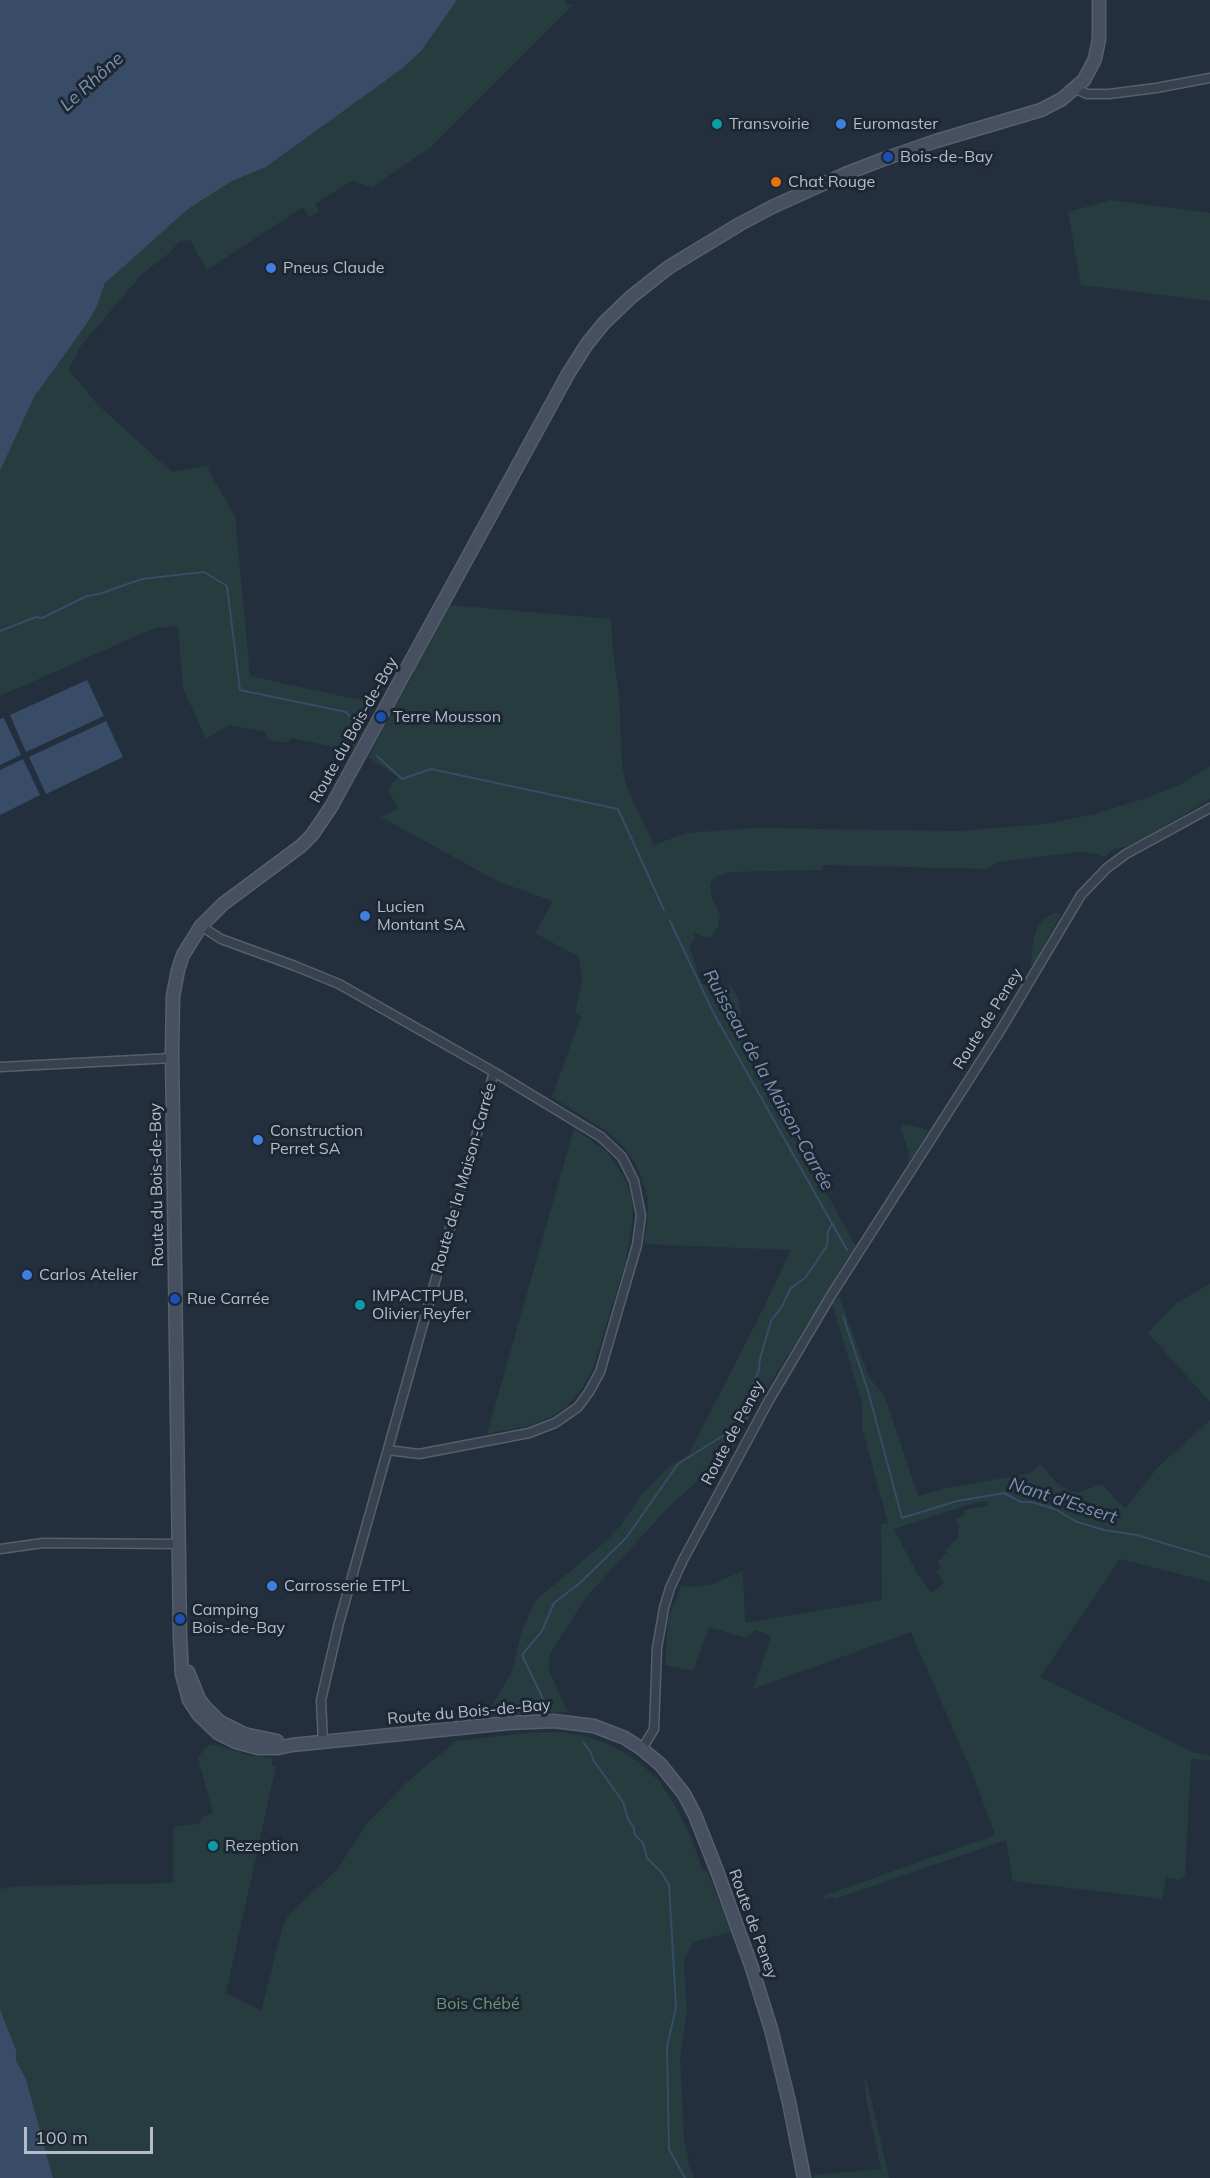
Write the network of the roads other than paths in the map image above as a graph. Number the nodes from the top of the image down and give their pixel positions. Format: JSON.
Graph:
{"nodes":[{"id":1,"x":1099,"y":0,"type":"edge"},
{"id":2,"x":1210,"y":78,"type":"edge"},
{"id":3,"x":1076,"y":88,"type":"junction"},
{"id":4,"x":1210,"y":808,"type":"edge"},
{"id":5,"x":201,"y":926,"type":"junction"},
{"id":6,"x":172,"y":1058,"type":"junction"},
{"id":7,"x":0,"y":1067,"type":"edge"},
{"id":8,"x":494,"y":1071,"type":"junction"},
{"id":9,"x":388,"y":1450,"type":"junction"},
{"id":10,"x":178,"y":1544,"type":"junction"},
{"id":11,"x":0,"y":1549,"type":"edge"},
{"id":12,"x":323,"y":1743,"type":"junction"},
{"id":13,"x":642,"y":1749,"type":"junction"},
{"id":14,"x":804,"y":2178,"type":"edge"}],
"edges":[{"from":1,"to":3,"type":"main road","name":"Route du Bois-de-Bay"},
{"from":2,"to":3,"type":"street"},
{"from":3,"to":5,"type":"main road","name":"Route du Bois-de-Bay"},
{"from":4,"to":13,"type":"street","name":"Route de Peney"},
{"from":5,"to":6,"type":"main road","name":"Route du Bois-de-Bay"},
{"from":5,"to":8,"type":"street","name":"Route de la Maison-Carrée"},
{"from":6,"to":7,"type":"street"},
{"from":6,"to":10,"type":"main road","name":"Route du Bois-de-Bay"},
{"from":8,"to":9,"type":"street","name":"Route de la Maison-Carrée"},
{"from":8,"to":9,"type":"street"},
{"from":9,"to":12,"type":"street","name":"Route de la Maison-Carrée"},
{"from":10,"to":11,"type":"street"},
{"from":10,"to":12,"type":"main road","name":"Route du Bois-de-Bay"},
{"from":12,"to":13,"type":"main road","name":"Route du Bois-de-Bay"},
{"from":13,"to":14,"type":"main road","name":"Route de Peney"}]}
